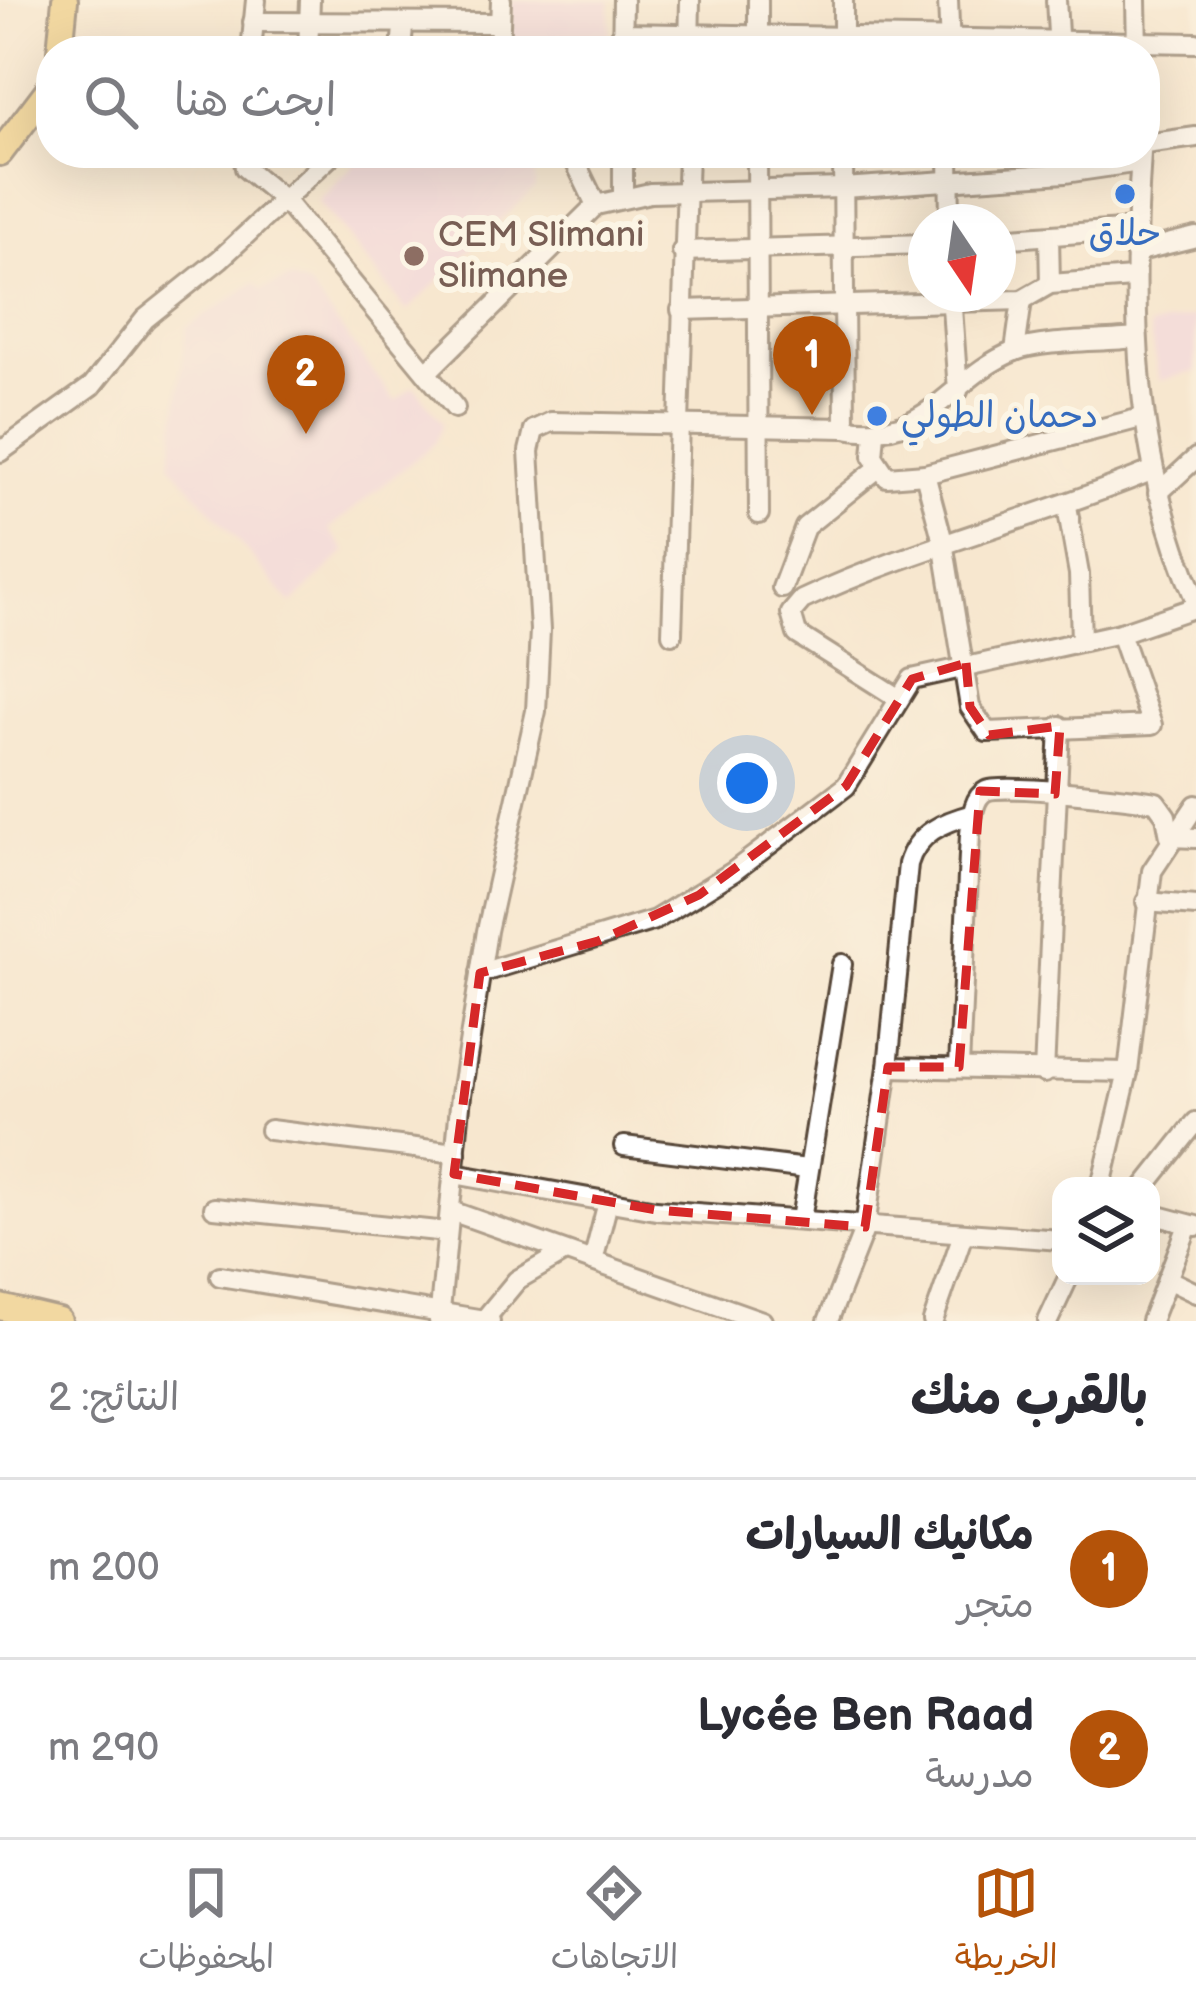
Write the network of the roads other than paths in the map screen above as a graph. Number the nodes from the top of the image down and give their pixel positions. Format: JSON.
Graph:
{"nodes":[{"id":1,"x":65,"y":0,"type":"edge"},
{"id":2,"x":256,"y":0,"type":"edge"},
{"id":3,"x":310,"y":0,"type":"edge"},
{"id":4,"x":501,"y":0,"type":"edge"},
{"id":5,"x":623,"y":0,"type":"edge"},
{"id":6,"x":690,"y":0,"type":"edge"},
{"id":7,"x":758,"y":0,"type":"edge"},
{"id":8,"x":843,"y":0,"type":"edge"},
{"id":9,"x":948,"y":0,"type":"edge"},
{"id":10,"x":1056,"y":0,"type":"edge"},
{"id":11,"x":1136,"y":0,"type":"edge"},
{"id":12,"x":309,"y":21,"type":"junction"},
{"id":13,"x":253,"y":22,"type":"junction"},
{"id":14,"x":499,"y":23,"type":"junction"},
{"id":15,"x":403,"y":27,"type":"junction"},
{"id":16,"x":61,"y":36,"type":"edge"},
{"id":17,"x":252,"y":36,"type":"edge"},
{"id":18,"x":308,"y":36,"type":"edge"},
{"id":19,"x":402,"y":36,"type":"edge"},
{"id":20,"x":499,"y":36,"type":"edge"},
{"id":21,"x":622,"y":36,"type":"edge"},
{"id":22,"x":689,"y":36,"type":"edge"},
{"id":23,"x":758,"y":36,"type":"edge"},
{"id":24,"x":843,"y":36,"type":"edge"},
{"id":25,"x":950,"y":36,"type":"edge"},
{"id":26,"x":1058,"y":36,"type":"edge"},
{"id":27,"x":1137,"y":36,"type":"edge"},
{"id":28,"x":1196,"y":43,"type":"edge"},
{"id":29,"x":1160,"y":46,"type":"edge"},
{"id":30,"x":36,"y":106,"type":"edge"},
{"id":31,"x":1196,"y":137,"type":"edge"},
{"id":32,"x":1160,"y":148,"type":"edge"},
{"id":33,"x":0,"y":153,"type":"edge"},
{"id":34,"x":247,"y":168,"type":"edge"},
{"id":35,"x":318,"y":168,"type":"edge"},
{"id":36,"x":578,"y":168,"type":"edge"},
{"id":37,"x":622,"y":168,"type":"edge"},
{"id":38,"x":687,"y":168,"type":"edge"},
{"id":39,"x":757,"y":168,"type":"edge"},
{"id":40,"x":842,"y":168,"type":"edge"},
{"id":41,"x":950,"y":168,"type":"edge"},
{"id":42,"x":1032,"y":168,"type":"edge"},
{"id":43,"x":1141,"y":168,"type":"edge"},
{"id":44,"x":950,"y":181,"type":"junction"},
{"id":45,"x":843,"y":188,"type":"junction"},
{"id":46,"x":686,"y":191,"type":"junction"},
{"id":47,"x":758,"y":191,"type":"junction"},
{"id":48,"x":623,"y":197,"type":"junction"},
{"id":49,"x":284,"y":200,"type":"junction"},
{"id":50,"x":950,"y":204,"type":"edge"},
{"id":51,"x":596,"y":205,"type":"junction"},
{"id":52,"x":1136,"y":229,"type":"junction"},
{"id":53,"x":1048,"y":236,"type":"junction"},
{"id":54,"x":1196,"y":237,"type":"edge"},
{"id":55,"x":1016,"y":238,"type":"edge"},
{"id":56,"x":908,"y":245,"type":"edge"},
{"id":57,"x":842,"y":249,"type":"junction"},
{"id":58,"x":756,"y":250,"type":"junction"},
{"id":59,"x":682,"y":251,"type":"junction"},
{"id":60,"x":1135,"y":252,"type":"junction"},
{"id":61,"x":1133,"y":278,"type":"junction"},
{"id":62,"x":1050,"y":284,"type":"junction"},
{"id":63,"x":1016,"y":300,"type":"edge"},
{"id":64,"x":1022,"y":300,"type":"junction"},
{"id":65,"x":908,"y":301,"type":"edge"},
{"id":66,"x":844,"y":306,"type":"junction"},
{"id":67,"x":681,"y":310,"type":"junction"},
{"id":68,"x":755,"y":310,"type":"junction"},
{"id":69,"x":952,"y":312,"type":"edge"},
{"id":70,"x":1135,"y":338,"type":"junction"},
{"id":71,"x":1016,"y":351,"type":"junction"},
{"id":72,"x":427,"y":372,"type":"junction"},
{"id":73,"x":958,"y":391,"type":"junction"},
{"id":74,"x":455,"y":408,"type":"dead end"},
{"id":75,"x":1142,"y":418,"type":"junction"},
{"id":76,"x":681,"y":426,"type":"junction"},
{"id":77,"x":756,"y":426,"type":"junction"},
{"id":78,"x":845,"y":428,"type":"junction"},
{"id":79,"x":874,"y":433,"type":"junction"},
{"id":80,"x":0,"y":452,"type":"edge"},
{"id":81,"x":1196,"y":458,"type":"edge"},
{"id":82,"x":877,"y":470,"type":"junction"},
{"id":83,"x":1151,"y":471,"type":"junction"},
{"id":84,"x":925,"y":474,"type":"junction"},
{"id":85,"x":1158,"y":493,"type":"junction"},
{"id":86,"x":1067,"y":506,"type":"junction"},
{"id":87,"x":758,"y":514,"type":"dead end"},
{"id":88,"x":943,"y":542,"type":"junction"},
{"id":89,"x":1196,"y":549,"type":"edge"},
{"id":90,"x":1178,"y":560,"type":"junction"},
{"id":91,"x":782,"y":588,"type":"dead end"},
{"id":92,"x":1196,"y":604,"type":"edge"},
{"id":93,"x":1120,"y":633,"type":"junction"},
{"id":94,"x":672,"y":634,"type":"dead end"},
{"id":95,"x":1082,"y":640,"type":"junction"},
{"id":96,"x":966,"y":663,"type":"junction"},
{"id":97,"x":898,"y":698,"type":"junction"},
{"id":98,"x":1060,"y":726,"type":"junction"},
{"id":99,"x":1055,"y":794,"type":"junction"},
{"id":100,"x":1196,"y":805,"type":"edge"},
{"id":101,"x":973,"y":814,"type":"junction"},
{"id":102,"x":1170,"y":837,"type":"junction"},
{"id":103,"x":1196,"y":838,"type":"edge"},
{"id":104,"x":1147,"y":902,"type":"junction"},
{"id":105,"x":1196,"y":906,"type":"edge"},
{"id":106,"x":842,"y":964,"type":"dead end"},
{"id":107,"x":480,"y":973,"type":"junction"},
{"id":108,"x":888,"y":1066,"type":"junction"},
{"id":109,"x":959,"y":1067,"type":"junction"},
{"id":110,"x":1044,"y":1072,"type":"junction"},
{"id":111,"x":1128,"y":1072,"type":"junction"},
{"id":112,"x":1196,"y":1122,"type":"edge"},
{"id":113,"x":271,"y":1130,"type":"dead end"},
{"id":114,"x":624,"y":1147,"type":"dead end"},
{"id":115,"x":456,"y":1153,"type":"junction"},
{"id":116,"x":807,"y":1169,"type":"junction"},
{"id":117,"x":454,"y":1174,"type":"junction"},
{"id":118,"x":1103,"y":1177,"type":"edge"},
{"id":119,"x":1152,"y":1177,"type":"edge"},
{"id":120,"x":608,"y":1202,"type":"junction"},
{"id":121,"x":214,"y":1208,"type":"dead end"},
{"id":122,"x":451,"y":1211,"type":"junction"},
{"id":123,"x":1160,"y":1217,"type":"edge"},
{"id":124,"x":801,"y":1220,"type":"junction"},
{"id":125,"x":865,"y":1227,"type":"junction"},
{"id":126,"x":1192,"y":1227,"type":"edge"},
{"id":127,"x":447,"y":1232,"type":"junction"},
{"id":128,"x":962,"y":1237,"type":"junction"},
{"id":129,"x":1052,"y":1240,"type":"edge"},
{"id":130,"x":566,"y":1252,"type":"junction"},
{"id":131,"x":592,"y":1261,"type":"junction"},
{"id":132,"x":220,"y":1276,"type":"dead end"},
{"id":133,"x":1167,"y":1279,"type":"junction"},
{"id":134,"x":1065,"y":1285,"type":"edge"},
{"id":135,"x":1195,"y":1291,"type":"edge"},
{"id":136,"x":5,"y":1312,"type":"edge"},
{"id":137,"x":438,"y":1317,"type":"edge"},
{"id":138,"x":738,"y":1317,"type":"edge"},
{"id":139,"x":487,"y":1320,"type":"edge"},
{"id":140,"x":59,"y":1321,"type":"edge"},
{"id":141,"x":762,"y":1321,"type":"edge"},
{"id":142,"x":828,"y":1321,"type":"edge"},
{"id":143,"x":933,"y":1321,"type":"edge"},
{"id":144,"x":1048,"y":1321,"type":"edge"},
{"id":145,"x":1150,"y":1321,"type":"edge"}],
"edges":[{"from":1,"to":16,"type":"main road"},
{"from":2,"to":13,"type":"street"},
{"from":3,"to":12,"type":"street"},
{"from":4,"to":14,"type":"street"},
{"from":5,"to":21,"type":"street"},
{"from":6,"to":22,"type":"street"},
{"from":7,"to":23,"type":"street"},
{"from":8,"to":24,"type":"street"},
{"from":9,"to":25,"type":"street"},
{"from":10,"to":26,"type":"street"},
{"from":11,"to":27,"type":"street"},
{"from":12,"to":13,"type":"street"},
{"from":12,"to":15,"type":"street"},
{"from":12,"to":18,"type":"street"},
{"from":13,"to":17,"type":"street"},
{"from":14,"to":15,"type":"street"},
{"from":14,"to":20,"type":"street"},
{"from":15,"to":19,"type":"street"},
{"from":28,"to":29,"type":"street"},
{"from":30,"to":33,"type":"main road"},
{"from":31,"to":32,"type":"street"},
{"from":34,"to":49,"type":"street"},
{"from":35,"to":49,"type":"street"},
{"from":36,"to":51,"type":"street"},
{"from":37,"to":48,"type":"street"},
{"from":38,"to":46,"type":"street"},
{"from":39,"to":47,"type":"street"},
{"from":40,"to":45,"type":"street"},
{"from":41,"to":44,"type":"street"},
{"from":42,"to":44,"type":"street"},
{"from":43,"to":52,"type":"street"},
{"from":44,"to":45,"type":"street"},
{"from":44,"to":50,"type":"street"},
{"from":45,"to":47,"type":"street"},
{"from":45,"to":57,"type":"street"},
{"from":46,"to":47,"type":"street"},
{"from":46,"to":48,"type":"street"},
{"from":46,"to":59,"type":"street"},
{"from":47,"to":58,"type":"street"},
{"from":48,"to":51,"type":"street"},
{"from":49,"to":72,"type":"street"},
{"from":49,"to":80,"type":"street"},
{"from":51,"to":72,"type":"street"},
{"from":52,"to":53,"type":"street"},
{"from":52,"to":60,"type":"street"},
{"from":53,"to":55,"type":"street"},
{"from":53,"to":62,"type":"street"},
{"from":54,"to":60,"type":"street"},
{"from":56,"to":57,"type":"street"},
{"from":57,"to":58,"type":"street"},
{"from":57,"to":66,"type":"street"},
{"from":58,"to":59,"type":"street"},
{"from":58,"to":68,"type":"street"},
{"from":59,"to":67,"type":"street"},
{"from":60,"to":61,"type":"street"},
{"from":61,"to":62,"type":"street"},
{"from":61,"to":70,"type":"street"},
{"from":62,"to":64,"type":"street"},
{"from":63,"to":64,"type":"street"},
{"from":64,"to":71,"type":"street"},
{"from":65,"to":66,"type":"street"},
{"from":66,"to":68,"type":"street"},
{"from":66,"to":78,"type":"street"},
{"from":67,"to":68,"type":"street"},
{"from":67,"to":76,"type":"street"},
{"from":68,"to":77,"type":"street"},
{"from":69,"to":73,"type":"street"},
{"from":70,"to":71,"type":"street"},
{"from":70,"to":75,"type":"street"},
{"from":71,"to":73,"type":"street"},
{"from":72,"to":74,"type":"street"},
{"from":73,"to":79,"type":"street"},
{"from":75,"to":83,"type":"street"},
{"from":75,"to":84,"type":"street"},
{"from":76,"to":77,"type":"street"},
{"from":76,"to":94,"type":"street"},
{"from":76,"to":107,"type":"street"},
{"from":77,"to":78,"type":"street"},
{"from":77,"to":87,"type":"street"},
{"from":78,"to":79,"type":"street"},
{"from":79,"to":82,"type":"street"},
{"from":81,"to":85,"type":"street"},
{"from":82,"to":84,"type":"street"},
{"from":82,"to":91,"type":"street"},
{"from":83,"to":85,"type":"street"},
{"from":83,"to":86,"type":"street"},
{"from":84,"to":88,"type":"street"},
{"from":85,"to":90,"type":"street"},
{"from":86,"to":88,"type":"street"},
{"from":86,"to":95,"type":"street"},
{"from":88,"to":96,"type":"street"},
{"from":88,"to":97,"type":"street"},
{"from":89,"to":90,"type":"street"},
{"from":90,"to":92,"type":"street"},
{"from":92,"to":93,"type":"street"},
{"from":93,"to":95,"type":"street"},
{"from":93,"to":98,"type":"street"},
{"from":95,"to":96,"type":"street"},
{"from":96,"to":97,"type":"street"},
{"from":96,"to":98,"type":"street"},
{"from":97,"to":107,"type":"street"},
{"from":98,"to":99,"type":"street"},
{"from":99,"to":101,"type":"street"},
{"from":99,"to":102,"type":"street"},
{"from":99,"to":110,"type":"street"},
{"from":100,"to":102,"type":"street"},
{"from":101,"to":108,"type":"street"},
{"from":101,"to":109,"type":"street"},
{"from":102,"to":103,"type":"street"},
{"from":102,"to":104,"type":"street"},
{"from":104,"to":105,"type":"street"},
{"from":104,"to":111,"type":"street"},
{"from":106,"to":116,"type":"street"},
{"from":107,"to":115,"type":"street"},
{"from":108,"to":109,"type":"street"},
{"from":108,"to":125,"type":"street"},
{"from":109,"to":110,"type":"street"},
{"from":110,"to":111,"type":"street"},
{"from":111,"to":118,"type":"street"},
{"from":112,"to":119,"type":"street"},
{"from":113,"to":115,"type":"street"},
{"from":114,"to":116,"type":"street"},
{"from":115,"to":117,"type":"street"},
{"from":116,"to":124,"type":"street"},
{"from":117,"to":120,"type":"street"},
{"from":117,"to":122,"type":"street"},
{"from":120,"to":124,"type":"street"},
{"from":120,"to":131,"type":"street"},
{"from":121,"to":127,"type":"street"},
{"from":122,"to":127,"type":"street"},
{"from":122,"to":130,"type":"street"},
{"from":123,"to":126,"type":"street"},
{"from":124,"to":125,"type":"street"},
{"from":125,"to":128,"type":"street"},
{"from":125,"to":142,"type":"street"},
{"from":126,"to":133,"type":"street"},
{"from":127,"to":137,"type":"street"},
{"from":128,"to":129,"type":"street"},
{"from":128,"to":143,"type":"street"},
{"from":130,"to":131,"type":"street"},
{"from":130,"to":139,"type":"street"},
{"from":131,"to":138,"type":"street"},
{"from":132,"to":137,"type":"street"},
{"from":133,"to":135,"type":"street"},
{"from":133,"to":145,"type":"street"},
{"from":134,"to":144,"type":"street"},
{"from":136,"to":140,"type":"main road"},
{"from":137,"to":139,"type":"street"},
{"from":138,"to":141,"type":"street"}]}
